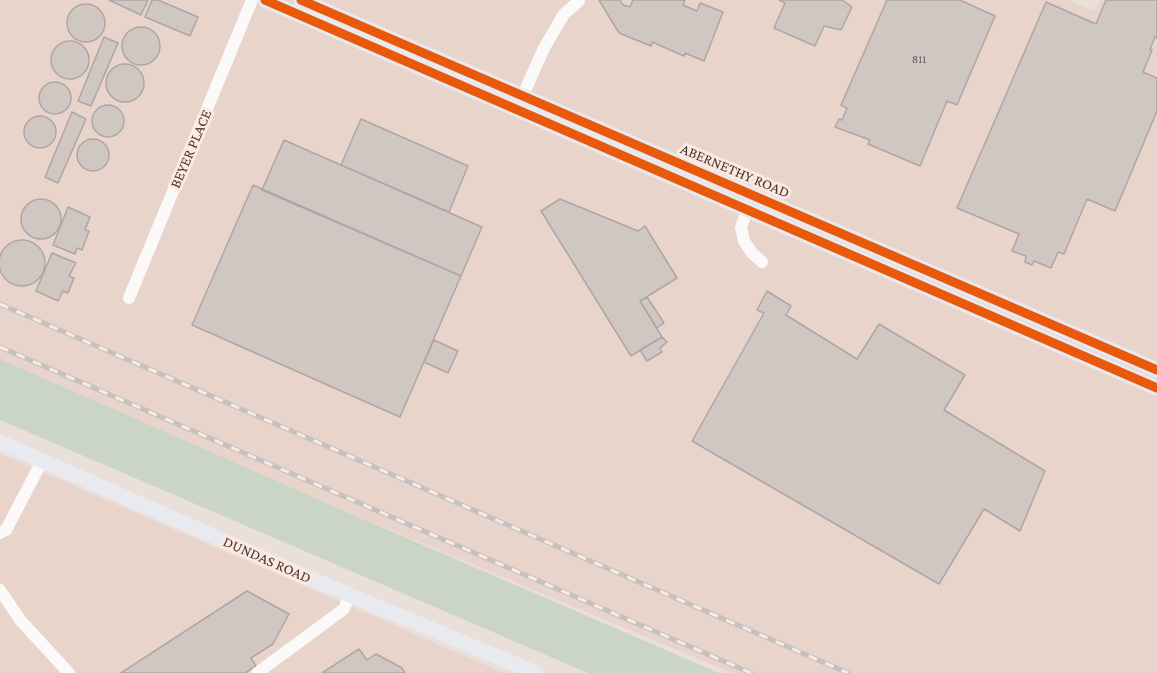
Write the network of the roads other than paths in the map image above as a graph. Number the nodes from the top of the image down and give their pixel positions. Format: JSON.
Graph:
{"nodes":[{"id":1,"x":252,"y":0,"type":"edge"},
{"id":2,"x":265,"y":0,"type":"edge"},
{"id":3,"x":301,"y":0,"type":"edge"},
{"id":4,"x":579,"y":1,"type":"edge"},
{"id":5,"x":523,"y":96,"type":"junction"},
{"id":6,"x":516,"y":111,"type":"junction"},
{"id":7,"x":782,"y":207,"type":"junction"},
{"id":8,"x":747,"y":211,"type":"junction"},
{"id":9,"x":774,"y":222,"type":"junction"},
{"id":10,"x":762,"y":262,"type":"dead end"},
{"id":11,"x":129,"y":298,"type":"dead end"},
{"id":12,"x":1102,"y":347,"type":"junction"},
{"id":13,"x":1096,"y":362,"type":"junction"},
{"id":14,"x":1157,"y":370,"type":"edge"},
{"id":15,"x":1157,"y":388,"type":"edge"},
{"id":16,"x":0,"y":442,"type":"edge"},
{"id":17,"x":42,"y":460,"type":"junction"},
{"id":18,"x":0,"y":533,"type":"edge"},
{"id":19,"x":0,"y":590,"type":"edge"},
{"id":20,"x":350,"y":595,"type":"junction"},
{"id":21,"x":69,"y":673,"type":"edge"},
{"id":22,"x":257,"y":673,"type":"edge"},
{"id":23,"x":536,"y":673,"type":"edge"}],
"edges":[{"from":1,"to":11,"type":"street","name":"BEYER PLACE"},
{"from":2,"to":6,"type":"main road","name":"ABERNETHY ROAD"},
{"from":3,"to":5,"type":"main road","name":"ABERNETHY ROAD"},
{"from":4,"to":5,"type":"street"},
{"from":5,"to":6,"type":"street"},
{"from":5,"to":7,"type":"main road","name":"ABERNETHY ROAD"},
{"from":6,"to":8,"type":"main road","name":"ABERNETHY ROAD"},
{"from":7,"to":9,"type":"main road"},
{"from":7,"to":12,"type":"main road","name":"ABERNETHY ROAD"},
{"from":8,"to":9,"type":"main road","name":"ABERNETHY ROAD"},
{"from":8,"to":10,"type":"street"},
{"from":9,"to":13,"type":"main road","name":"ABERNETHY ROAD"},
{"from":12,"to":13,"type":"main road"},
{"from":12,"to":14,"type":"main road","name":"ABERNETHY ROAD"},
{"from":13,"to":15,"type":"main road","name":"ABERNETHY ROAD"},
{"from":16,"to":17,"type":"main road","name":"DUNDAS ROAD"},
{"from":17,"to":18,"type":"street"},
{"from":17,"to":20,"type":"main road","name":"DUNDAS ROAD"},
{"from":19,"to":21,"type":"street"},
{"from":20,"to":22,"type":"street"},
{"from":20,"to":23,"type":"main road","name":"DUNDAS ROAD"}]}
